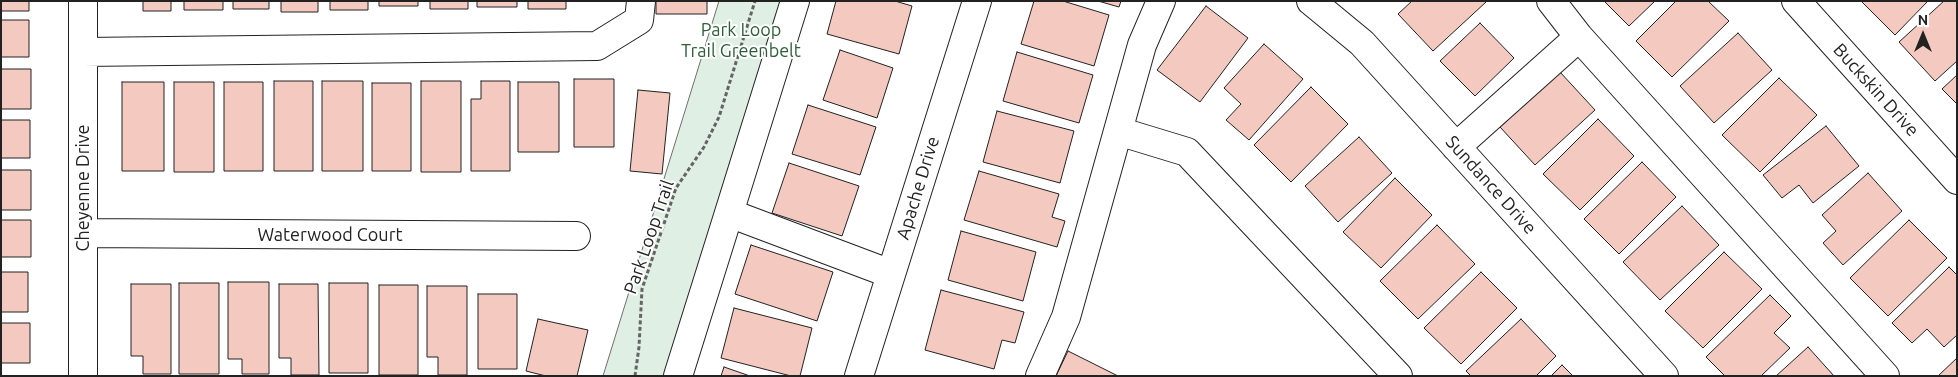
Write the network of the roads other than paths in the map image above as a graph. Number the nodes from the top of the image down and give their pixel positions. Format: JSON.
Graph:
{"nodes":[{"id":1,"x":83,"y":1,"type":"edge"},
{"id":2,"x":641,"y":1,"type":"edge"},
{"id":3,"x":795,"y":1,"type":"edge"},
{"id":4,"x":976,"y":1,"type":"edge"},
{"id":5,"x":1161,"y":1,"type":"edge"},
{"id":6,"x":1311,"y":1,"type":"edge"},
{"id":7,"x":1551,"y":1,"type":"edge"},
{"id":8,"x":1796,"y":1,"type":"edge"},
{"id":9,"x":1579,"y":37,"type":"junction"},
{"id":10,"x":83,"y":52,"type":"junction"},
{"id":11,"x":1118,"y":132,"type":"junction"},
{"id":12,"x":1456,"y":147,"type":"junction"},
{"id":13,"x":1957,"y":180,"type":"edge"},
{"id":14,"x":729,"y":213,"type":"junction"},
{"id":15,"x":83,"y":233,"type":"junction"},
{"id":16,"x":576,"y":236,"type":"dead end"},
{"id":17,"x":891,"y":274,"type":"junction"},
{"id":18,"x":83,"y":376,"type":"edge"},
{"id":19,"x":678,"y":376,"type":"edge"},
{"id":20,"x":859,"y":376,"type":"edge"},
{"id":21,"x":1040,"y":376,"type":"edge"},
{"id":22,"x":1398,"y":376,"type":"edge"},
{"id":23,"x":1664,"y":376,"type":"edge"},
{"id":24,"x":1886,"y":376,"type":"edge"}],
"edges":[{"from":1,"to":10,"type":"street","name":"Cheyenne Drive"},
{"from":2,"to":10,"type":"street"},
{"from":3,"to":14,"type":"street"},
{"from":4,"to":17,"type":"street","name":"Apache Drive"},
{"from":5,"to":11,"type":"street"},
{"from":6,"to":12,"type":"street","name":"Sundance Drive"},
{"from":7,"to":9,"type":"street"},
{"from":8,"to":13,"type":"street","name":"Buckskin Drive"},
{"from":9,"to":12,"type":"street"},
{"from":9,"to":24,"type":"street"},
{"from":10,"to":15,"type":"street","name":"Cheyenne Drive"},
{"from":11,"to":21,"type":"street"},
{"from":11,"to":22,"type":"street"},
{"from":12,"to":23,"type":"street","name":"Sundance Drive"},
{"from":14,"to":17,"type":"street"},
{"from":14,"to":19,"type":"street"},
{"from":15,"to":16,"type":"street","name":"Waterwood Court"},
{"from":15,"to":18,"type":"street","name":"Cheyenne Drive"},
{"from":17,"to":20,"type":"street","name":"Apache Drive"}]}
